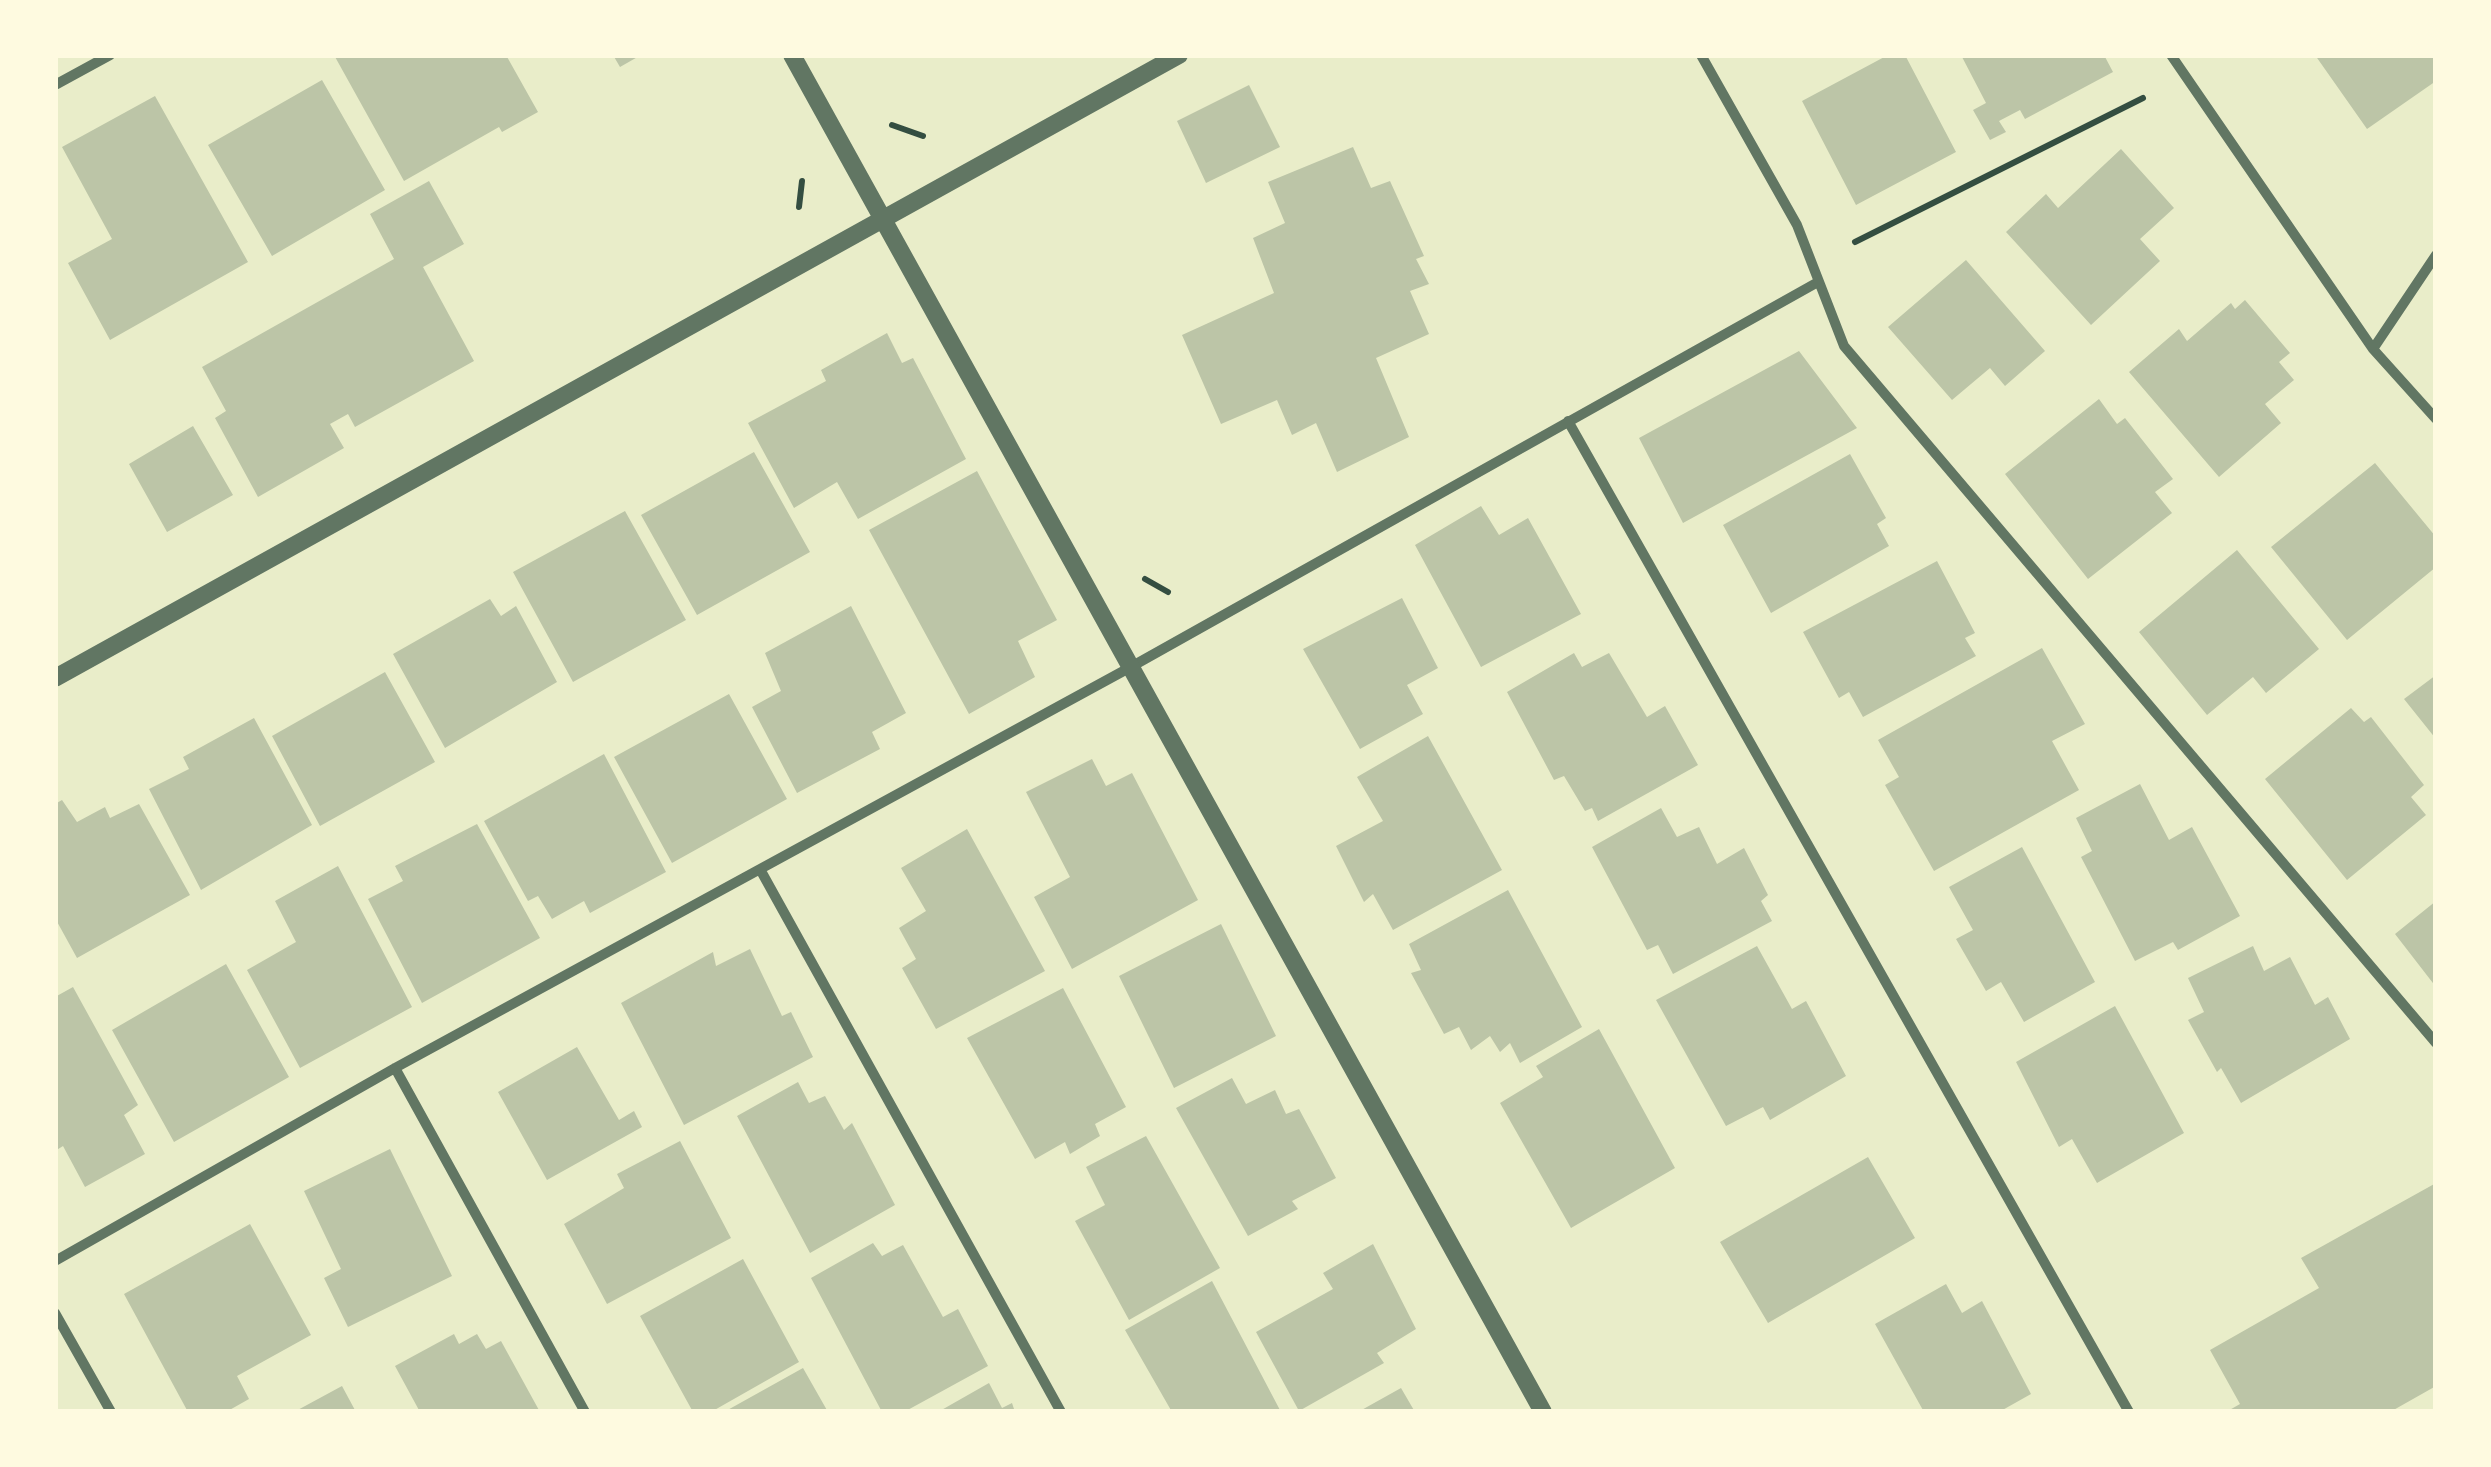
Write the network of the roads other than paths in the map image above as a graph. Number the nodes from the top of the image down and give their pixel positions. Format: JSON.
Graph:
{"nodes":[{"id":1,"x":110,"y":55,"type":"edge"},
{"id":2,"x":792,"y":55,"type":"edge"},
{"id":3,"x":1180,"y":55,"type":"edge"},
{"id":4,"x":1701,"y":55,"type":"edge"},
{"id":5,"x":2171,"y":55,"type":"edge"},
{"id":6,"x":55,"y":85,"type":"edge"},
{"id":7,"x":884,"y":219,"type":"junction"},
{"id":8,"x":2436,"y":255,"type":"edge"},
{"id":9,"x":1818,"y":282,"type":"junction"},
{"id":10,"x":2373,"y":350,"type":"junction"},
{"id":11,"x":2436,"y":419,"type":"edge"},
{"id":12,"x":1568,"y":421,"type":"junction"},
{"id":13,"x":1129,"y":668,"type":"junction"},
{"id":14,"x":55,"y":678,"type":"edge"},
{"id":15,"x":761,"y":871,"type":"junction"},
{"id":16,"x":2436,"y":1043,"type":"edge"},
{"id":17,"x":395,"y":1068,"type":"junction"},
{"id":18,"x":55,"y":1261,"type":"edge"},
{"id":19,"x":55,"y":1312,"type":"edge"},
{"id":20,"x":111,"y":1412,"type":"edge"},
{"id":21,"x":585,"y":1412,"type":"edge"},
{"id":22,"x":1061,"y":1412,"type":"edge"},
{"id":23,"x":1543,"y":1412,"type":"edge"},
{"id":24,"x":2129,"y":1412,"type":"edge"}],
"edges":[{"from":1,"to":6,"type":"street"},
{"from":2,"to":7,"type":"street"},
{"from":3,"to":7,"type":"street"},
{"from":4,"to":9,"type":"street"},
{"from":5,"to":10,"type":"street"},
{"from":7,"to":13,"type":"street"},
{"from":7,"to":14,"type":"street"},
{"from":8,"to":10,"type":"street"},
{"from":9,"to":12,"type":"street"},
{"from":9,"to":16,"type":"street"},
{"from":10,"to":11,"type":"street"},
{"from":12,"to":13,"type":"street"},
{"from":12,"to":24,"type":"street"},
{"from":13,"to":15,"type":"street"},
{"from":13,"to":23,"type":"street"},
{"from":15,"to":17,"type":"street"},
{"from":15,"to":22,"type":"street"},
{"from":17,"to":18,"type":"street"},
{"from":17,"to":21,"type":"street"},
{"from":19,"to":20,"type":"street"}]}
